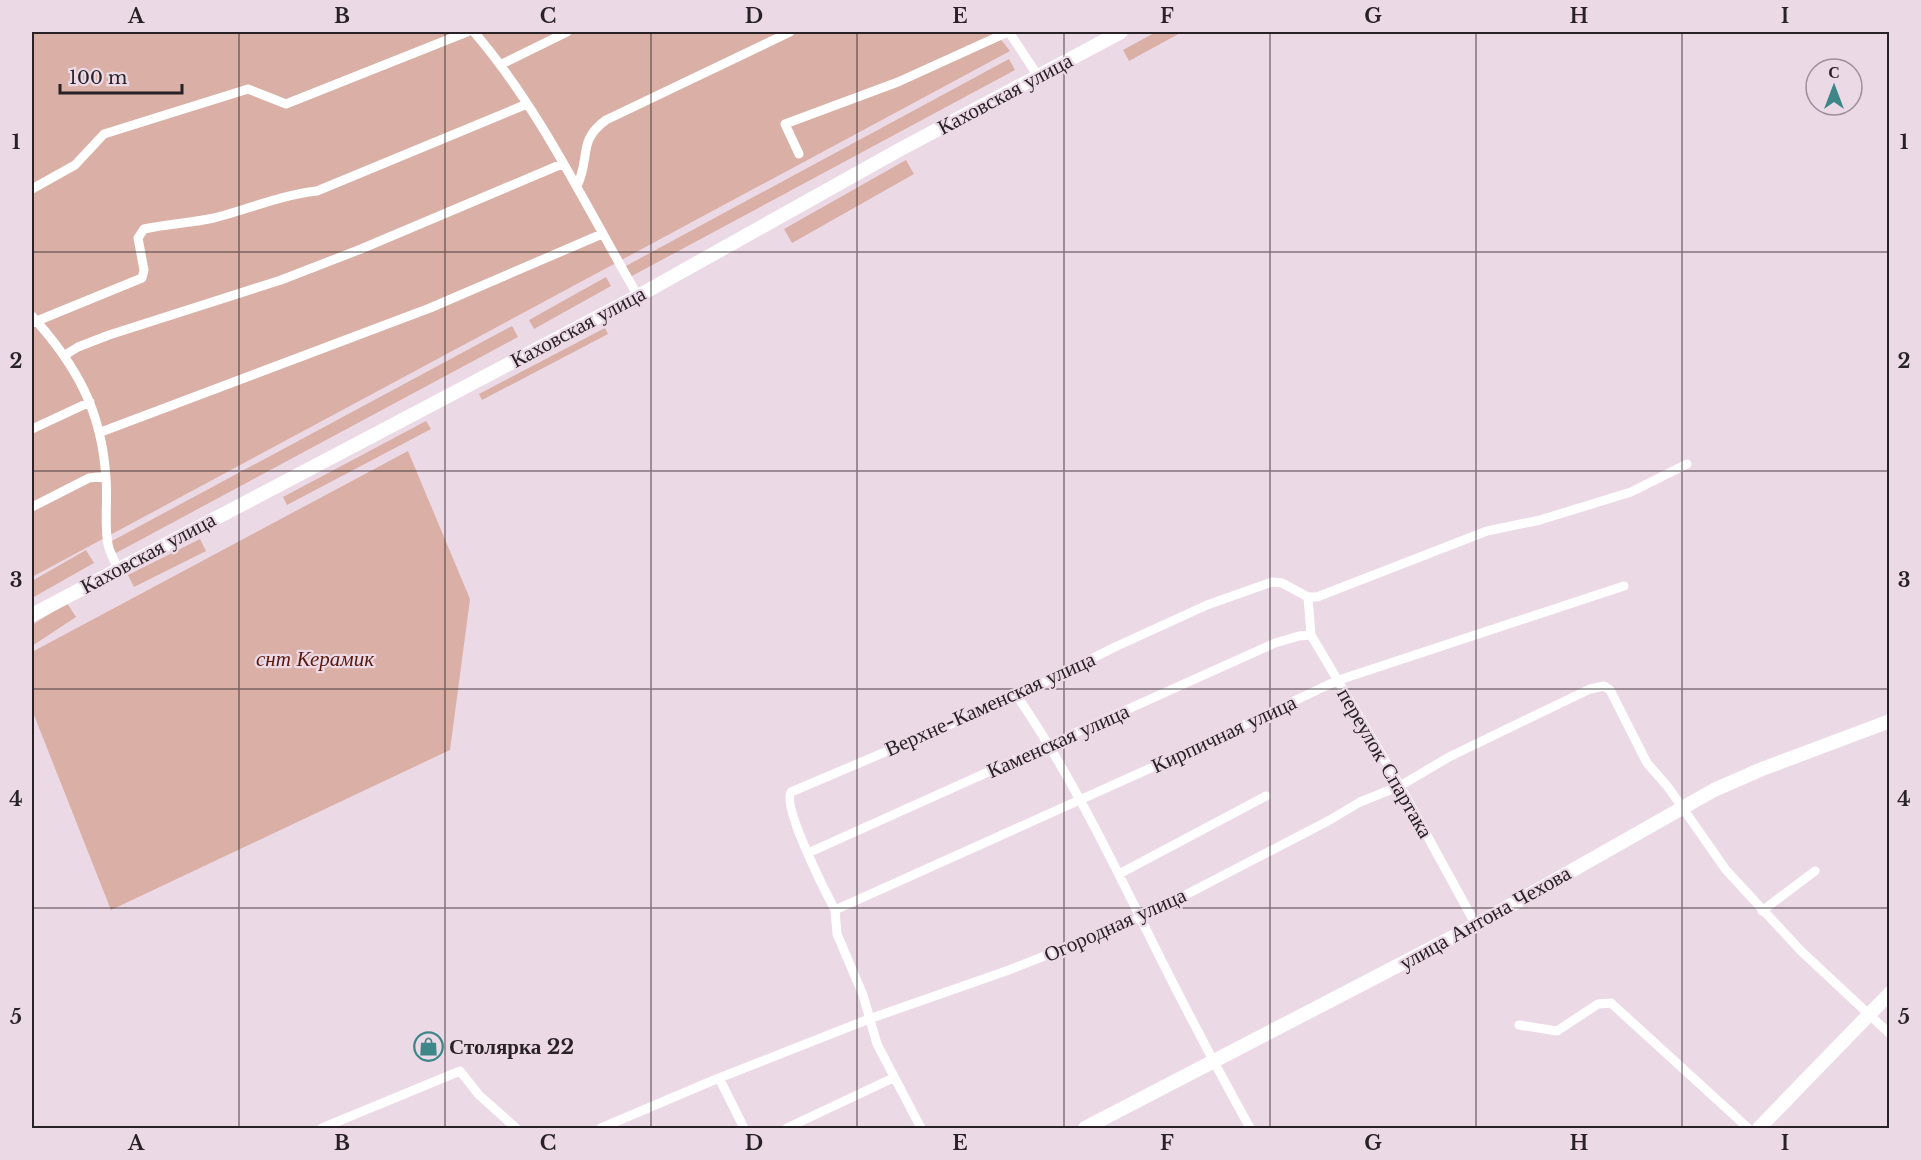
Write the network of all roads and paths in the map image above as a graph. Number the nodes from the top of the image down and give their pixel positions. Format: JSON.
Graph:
{"nodes":[{"id":1,"x":467,"y":32,"type":"edge"},
{"id":2,"x":474,"y":32,"type":"edge"},
{"id":3,"x":567,"y":32,"type":"edge"},
{"id":4,"x":789,"y":32,"type":"edge"},
{"id":5,"x":1008,"y":32,"type":"edge"},
{"id":6,"x":1121,"y":32,"type":"edge"},
{"id":7,"x":502,"y":64,"type":"junction"},
{"id":8,"x":1038,"y":76,"type":"junction"},
{"id":9,"x":527,"y":104,"type":"junction"},
{"id":10,"x":799,"y":154,"type":"dead end"},
{"id":11,"x":562,"y":164,"type":"junction"},
{"id":12,"x":577,"y":186,"type":"junction"},
{"id":13,"x":32,"y":189,"type":"edge"},
{"id":14,"x":602,"y":234,"type":"junction"},
{"id":15,"x":638,"y":296,"type":"junction"},
{"id":16,"x":33,"y":320,"type":"edge"},
{"id":17,"x":65,"y":355,"type":"junction"},
{"id":18,"x":90,"y":402,"type":"junction"},
{"id":19,"x":32,"y":429,"type":"edge"},
{"id":20,"x":101,"y":432,"type":"junction"},
{"id":21,"x":1687,"y":464,"type":"dead end"},
{"id":22,"x":106,"y":476,"type":"junction"},
{"id":23,"x":32,"y":507,"type":"edge"},
{"id":24,"x":118,"y":569,"type":"junction"},
{"id":25,"x":1624,"y":586,"type":"dead end"},
{"id":26,"x":1308,"y":597,"type":"junction"},
{"id":27,"x":32,"y":615,"type":"edge"},
{"id":28,"x":1311,"y":635,"type":"junction"},
{"id":29,"x":1336,"y":681,"type":"junction"},
{"id":30,"x":1017,"y":696,"type":"junction"},
{"id":31,"x":1890,"y":721,"type":"edge"},
{"id":32,"x":1050,"y":744,"type":"junction"},
{"id":33,"x":1400,"y":786,"type":"junction"},
{"id":34,"x":1266,"y":796,"type":"dead end"},
{"id":35,"x":1080,"y":800,"type":"junction"},
{"id":36,"x":1682,"y":808,"type":"junction"},
{"id":37,"x":808,"y":853,"type":"junction"},
{"id":38,"x":1815,"y":872,"type":"dead end"},
{"id":39,"x":1119,"y":874,"type":"junction"},
{"id":40,"x":836,"y":910,"type":"junction"},
{"id":41,"x":1762,"y":911,"type":"junction"},
{"id":42,"x":1140,"y":918,"type":"junction"},
{"id":43,"x":1476,"y":925,"type":"junction"},
{"id":44,"x":1890,"y":993,"type":"edge"},
{"id":45,"x":1868,"y":1015,"type":"junction"},
{"id":46,"x":869,"y":1019,"type":"junction"},
{"id":47,"x":1519,"y":1025,"type":"dead end"},
{"id":48,"x":1890,"y":1034,"type":"edge"},
{"id":49,"x":1213,"y":1063,"type":"junction"},
{"id":50,"x":719,"y":1078,"type":"junction"},
{"id":51,"x":893,"y":1078,"type":"junction"},
{"id":52,"x":327,"y":1128,"type":"edge"},
{"id":53,"x":516,"y":1128,"type":"edge"},
{"id":54,"x":601,"y":1128,"type":"edge"},
{"id":55,"x":744,"y":1128,"type":"edge"},
{"id":56,"x":787,"y":1128,"type":"edge"},
{"id":57,"x":921,"y":1128,"type":"edge"},
{"id":58,"x":1085,"y":1128,"type":"edge"},
{"id":59,"x":1250,"y":1128,"type":"edge"},
{"id":60,"x":1748,"y":1128,"type":"edge"},
{"id":61,"x":1759,"y":1128,"type":"edge"}],
"edges":[{"from":1,"to":13,"type":"street"},
{"from":2,"to":7,"type":"street"},
{"from":3,"to":7,"type":"street"},
{"from":4,"to":12,"type":"street"},
{"from":5,"to":8,"type":"street"},
{"from":5,"to":10,"type":"street"},
{"from":6,"to":8,"type":"main road","name":"Каховская улица"},
{"from":7,"to":9,"type":"street"},
{"from":8,"to":15,"type":"main road","name":"Каховская улица"},
{"from":9,"to":11,"type":"street"},
{"from":9,"to":16,"type":"street"},
{"from":11,"to":12,"type":"street"},
{"from":11,"to":17,"type":"street"},
{"from":12,"to":14,"type":"street"},
{"from":14,"to":15,"type":"street"},
{"from":14,"to":20,"type":"street"},
{"from":15,"to":24,"type":"main road","name":"Каховская улица"},
{"from":16,"to":17,"type":"street"},
{"from":17,"to":18,"type":"street"},
{"from":18,"to":19,"type":"street"},
{"from":18,"to":20,"type":"street"},
{"from":20,"to":22,"type":"street"},
{"from":21,"to":26,"type":"street"},
{"from":22,"to":23,"type":"street"},
{"from":22,"to":24,"type":"street"},
{"from":24,"to":27,"type":"main road","name":"Каховская улица"},
{"from":25,"to":29,"type":"street","name":"Кирпичная улица"},
{"from":26,"to":28,"type":"street","name":"переулок Спартака"},
{"from":26,"to":30,"type":"street","name":"Верхне-Каменская улица"},
{"from":28,"to":29,"type":"street","name":"переулок Спартака"},
{"from":28,"to":32,"type":"street","name":"Каменская улица"},
{"from":29,"to":33,"type":"street","name":"переулок Спартака"},
{"from":29,"to":35,"type":"street","name":"Кирпичная улица"},
{"from":30,"to":32,"type":"street"},
{"from":30,"to":37,"type":"street","name":"Верхне-Каменская улица"},
{"from":31,"to":36,"type":"main road","name":"улица Антона Чехова"},
{"from":32,"to":35,"type":"street"},
{"from":32,"to":37,"type":"street","name":"Каменская улица"},
{"from":33,"to":36,"type":"street","name":"Огородная улица"},
{"from":33,"to":42,"type":"street","name":"Огородная улица"},
{"from":33,"to":43,"type":"street","name":"переулок Спартака"},
{"from":34,"to":39,"type":"street"},
{"from":35,"to":39,"type":"street"},
{"from":35,"to":40,"type":"street","name":"Кирпичная улица"},
{"from":36,"to":41,"type":"street"},
{"from":36,"to":43,"type":"main road","name":"улица Антона Чехова"},
{"from":37,"to":40,"type":"street","name":"Верхне-Каменская улица"},
{"from":38,"to":41,"type":"street"},
{"from":39,"to":42,"type":"street"},
{"from":40,"to":46,"type":"street","name":"Верхне-Каменская улица"},
{"from":41,"to":45,"type":"street"},
{"from":42,"to":46,"type":"street","name":"Огородная улица"},
{"from":42,"to":49,"type":"street"},
{"from":43,"to":49,"type":"main road","name":"улица Антона Чехова"},
{"from":44,"to":45,"type":"main road"},
{"from":45,"to":48,"type":"street"},
{"from":45,"to":61,"type":"main road"},
{"from":46,"to":50,"type":"street","name":"Огородная улица"},
{"from":46,"to":51,"type":"street","name":"Верхне-Каменская улица"},
{"from":47,"to":60,"type":"street"},
{"from":49,"to":58,"type":"main road","name":"улица Антона Чехова"},
{"from":49,"to":59,"type":"street"},
{"from":50,"to":54,"type":"street","name":"Огородная улица"},
{"from":50,"to":55,"type":"street"},
{"from":51,"to":56,"type":"street"},
{"from":51,"to":57,"type":"street","name":"Верхне-Каменская улица"},
{"from":52,"to":53,"type":"street"}]}
